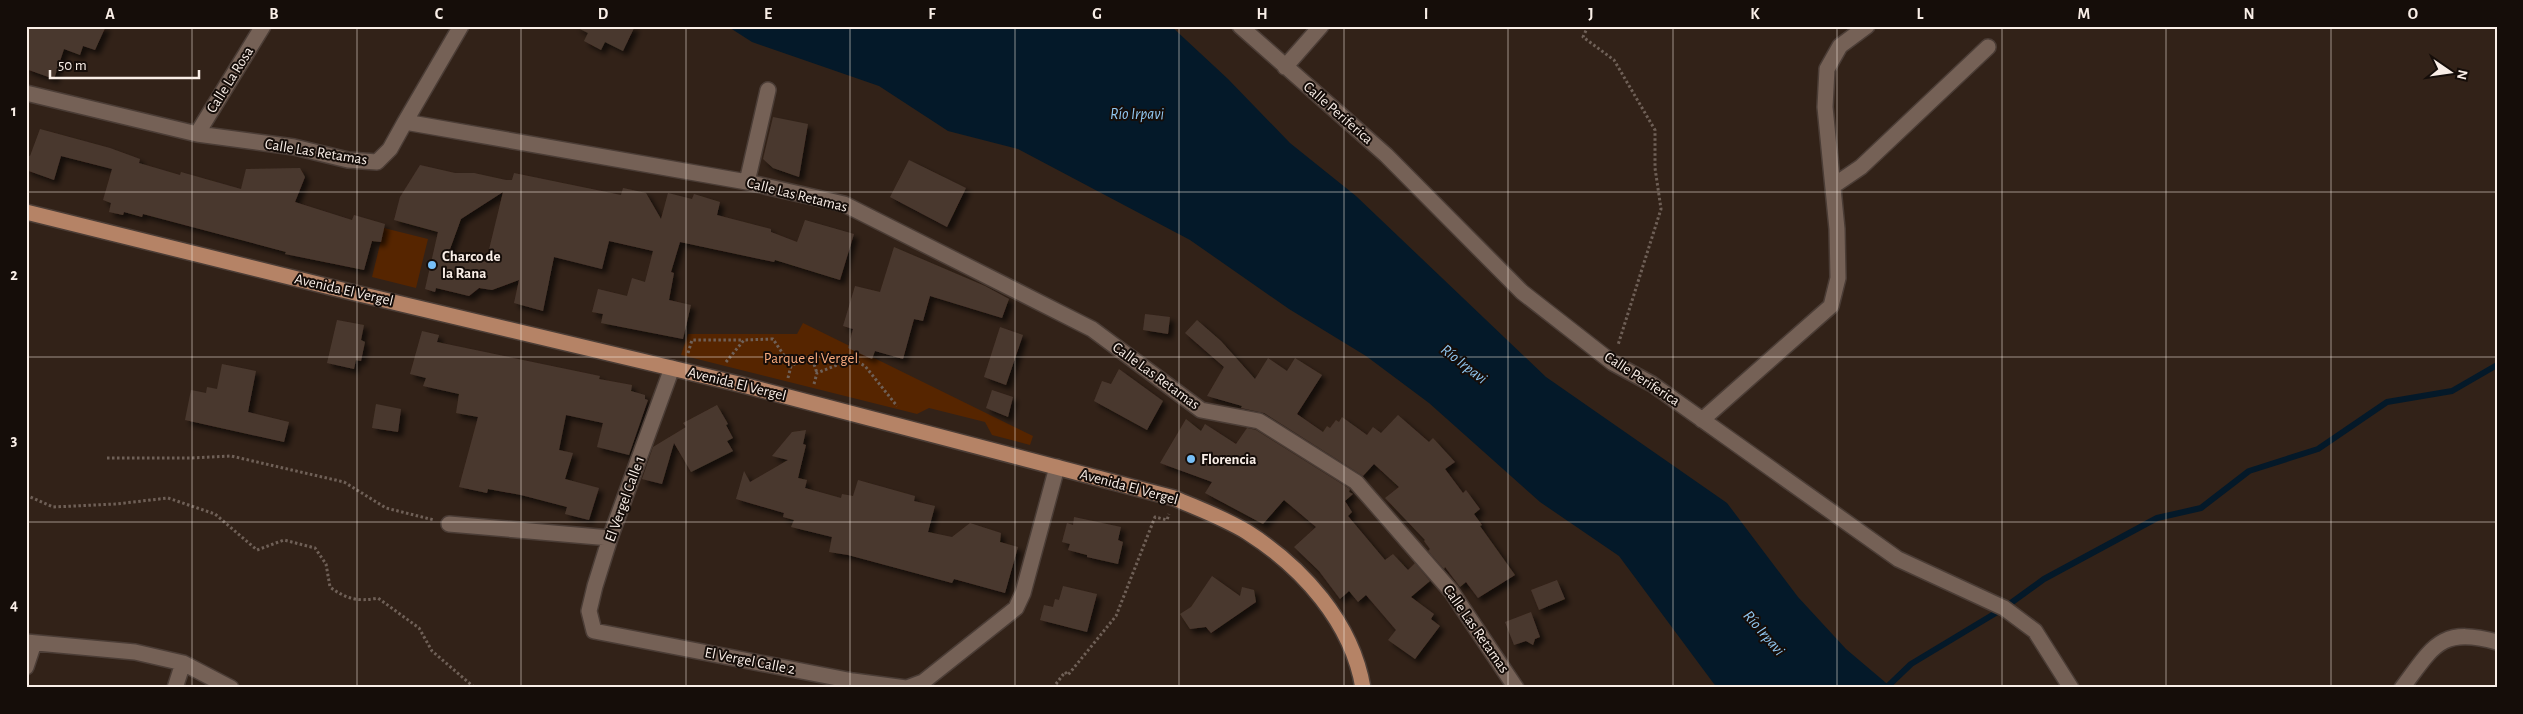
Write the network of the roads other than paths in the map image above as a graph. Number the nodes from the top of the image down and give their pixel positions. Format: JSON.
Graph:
{"nodes":[{"id":1,"x":263,"y":26,"type":"edge"},
{"id":2,"x":461,"y":26,"type":"edge"},
{"id":3,"x":1240,"y":26,"type":"edge"},
{"id":4,"x":1322,"y":26,"type":"edge"},
{"id":5,"x":1867,"y":26,"type":"edge"},
{"id":6,"x":1988,"y":47,"type":"dead end"},
{"id":7,"x":1284,"y":67,"type":"junction"},
{"id":8,"x":768,"y":90,"type":"dead end"},
{"id":9,"x":26,"y":93,"type":"edge"},
{"id":10,"x":405,"y":122,"type":"junction"},
{"id":11,"x":196,"y":134,"type":"junction"},
{"id":12,"x":746,"y":182,"type":"junction"},
{"id":13,"x":1833,"y":186,"type":"junction"},
{"id":14,"x":26,"y":212,"type":"edge"},
{"id":15,"x":672,"y":368,"type":"junction"},
{"id":16,"x":1702,"y":420,"type":"junction"},
{"id":17,"x":1057,"y":467,"type":"junction"},
{"id":18,"x":449,"y":524,"type":"road end"},
{"id":19,"x":610,"y":538,"type":"junction"},
{"id":20,"x":594,"y":631,"type":"joint"},
{"id":21,"x":30,"y":642,"type":"edge"},
{"id":22,"x":2497,"y":642,"type":"edge"},
{"id":23,"x":183,"y":663,"type":"junction"},
{"id":24,"x":26,"y":667,"type":"edge"},
{"id":25,"x":175,"y":688,"type":"edge"},
{"id":26,"x":231,"y":688,"type":"edge"},
{"id":27,"x":906,"y":688,"type":"edge"},
{"id":28,"x":1363,"y":688,"type":"edge"},
{"id":29,"x":1516,"y":688,"type":"edge"},
{"id":30,"x":2071,"y":688,"type":"edge"},
{"id":31,"x":2402,"y":688,"type":"edge"}],
"edges":[{"from":1,"to":11,"type":"street","name":"Calle La Rosa"},
{"from":2,"to":10,"type":"street"},
{"from":3,"to":7,"type":"street","name":"Calle Periferica"},
{"from":4,"to":7,"type":"street"},
{"from":5,"to":13,"type":"street"},
{"from":6,"to":13,"type":"street"},
{"from":7,"to":16,"type":"street","name":"Calle Periferica"},
{"from":8,"to":12,"type":"street"},
{"from":9,"to":11,"type":"street","name":"Calle Las Retamas"},
{"from":10,"to":11,"type":"street","name":"Calle Las Retamas"},
{"from":10,"to":12,"type":"street","name":"Calle Las Retamas"},
{"from":12,"to":29,"type":"street","name":"Calle Las Retamas"},
{"from":13,"to":16,"type":"street"},
{"from":14,"to":15,"type":"main road","name":"Avenida El Vergel"},
{"from":15,"to":17,"type":"main road","name":"Avenida El Vergel"},
{"from":15,"to":19,"type":"street","name":"El Vergel Calle 1"},
{"from":16,"to":30,"type":"street","name":"Calle Periferica"},
{"from":17,"to":27,"type":"street","name":"El Vergel Calle 2"},
{"from":17,"to":28,"type":"main road","name":"Avenida El Vergel"},
{"from":18,"to":19,"type":"street"},
{"from":19,"to":20,"type":"street","name":"El Vergel Calle 1"},
{"from":20,"to":27,"type":"street","name":"El Vergel Calle 2"},
{"from":21,"to":23,"type":"street"},
{"from":21,"to":24,"type":"street"},
{"from":22,"to":31,"type":"street"},
{"from":23,"to":25,"type":"street"},
{"from":23,"to":26,"type":"street"}]}
